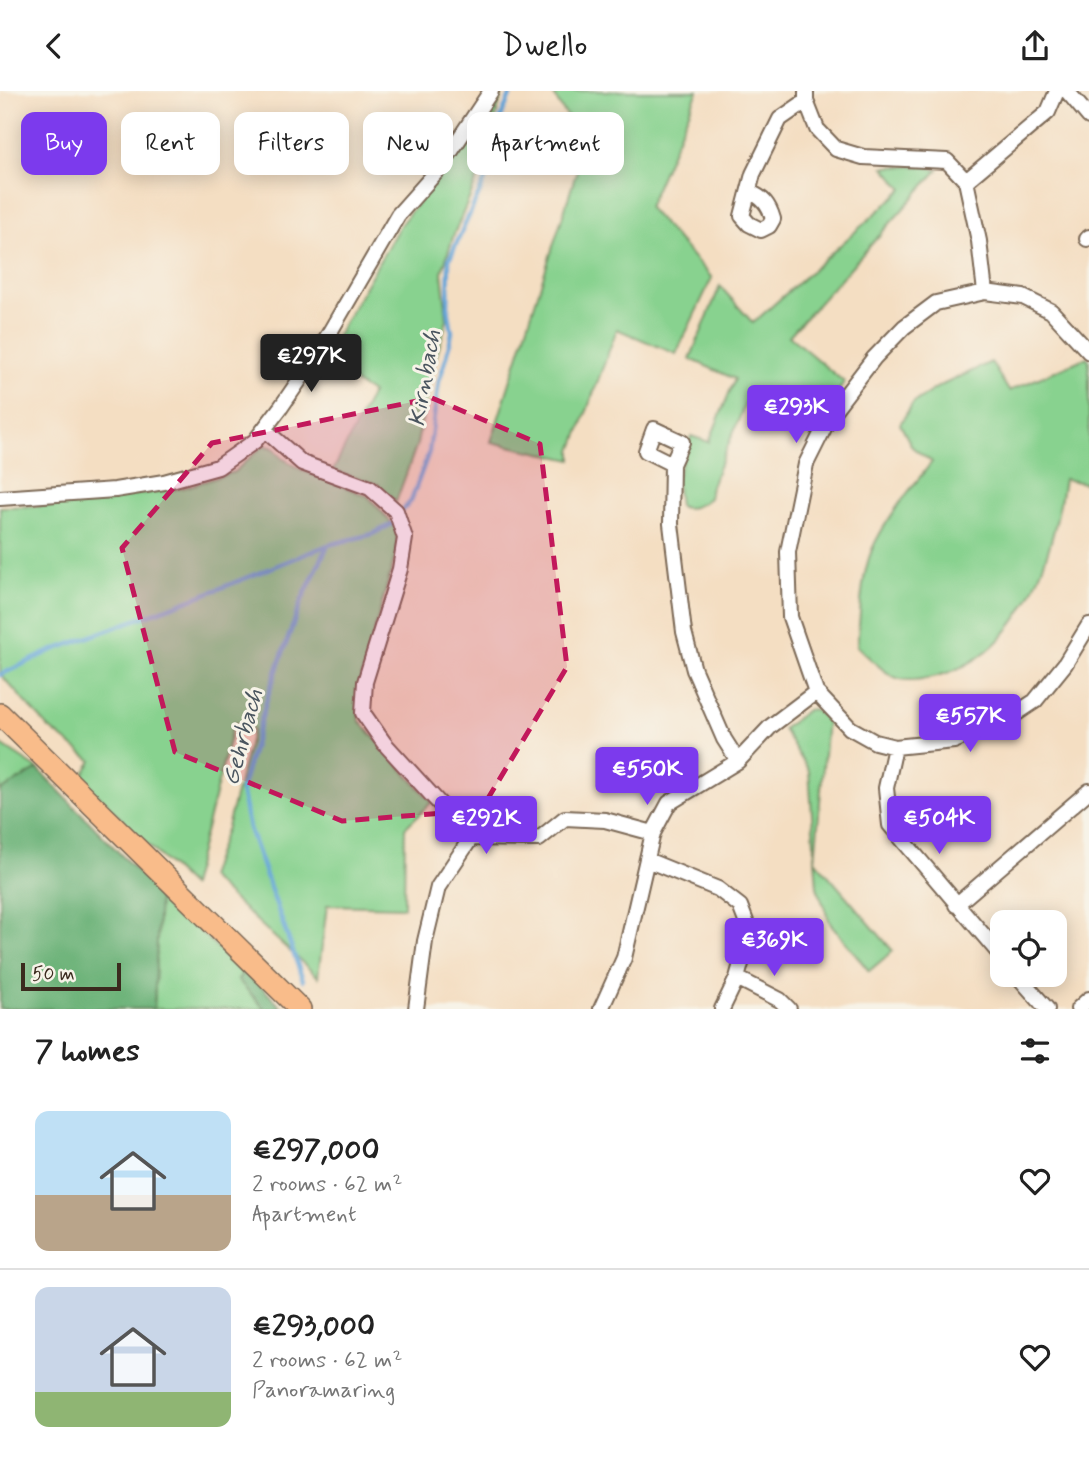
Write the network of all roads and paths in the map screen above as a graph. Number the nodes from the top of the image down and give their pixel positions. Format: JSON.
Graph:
{"nodes":[{"id":1,"x":491,"y":91,"type":"edge"},
{"id":2,"x":1057,"y":91,"type":"edge"},
{"id":3,"x":1067,"y":91,"type":"edge"},
{"id":4,"x":806,"y":96,"type":"edge"},
{"id":5,"x":1089,"y":117,"type":"edge"},
{"id":6,"x":966,"y":181,"type":"junction"},
{"id":7,"x":749,"y":192,"type":"dead end"},
{"id":8,"x":985,"y":292,"type":"junction"},
{"id":9,"x":1089,"y":351,"type":"edge"},
{"id":10,"x":265,"y":430,"type":"junction"},
{"id":11,"x":672,"y":464,"type":"dead end"},
{"id":12,"x":0,"y":498,"type":"edge"},
{"id":13,"x":1089,"y":625,"type":"edge"},
{"id":14,"x":816,"y":692,"type":"junction"},
{"id":15,"x":0,"y":714,"type":"edge"},
{"id":16,"x":895,"y":747,"type":"junction"},
{"id":17,"x":738,"y":761,"type":"junction"},
{"id":18,"x":1089,"y":790,"type":"edge"},
{"id":19,"x":653,"y":833,"type":"junction"},
{"id":20,"x":471,"y":838,"type":"junction"},
{"id":21,"x":648,"y":860,"type":"junction"},
{"id":22,"x":956,"y":905,"type":"junction"},
{"id":23,"x":990,"y":943,"type":"edge"},
{"id":24,"x":737,"y":978,"type":"junction"},
{"id":25,"x":1028,"y":987,"type":"edge"},
{"id":26,"x":1089,"y":999,"type":"edge"},
{"id":27,"x":300,"y":1009,"type":"edge"},
{"id":28,"x":416,"y":1009,"type":"edge"},
{"id":29,"x":601,"y":1009,"type":"edge"},
{"id":30,"x":722,"y":1009,"type":"edge"},
{"id":31,"x":789,"y":1009,"type":"edge"},
{"id":32,"x":1047,"y":1009,"type":"edge"},
{"id":33,"x":1078,"y":1009,"type":"edge"}],
"edges":[{"from":1,"to":10,"type":"street"},
{"from":2,"to":6,"type":"street"},
{"from":3,"to":5,"type":"street"},
{"from":4,"to":6,"type":"street"},
{"from":4,"to":7,"type":"street"},
{"from":6,"to":8,"type":"street"},
{"from":8,"to":9,"type":"street"},
{"from":8,"to":14,"type":"street"},
{"from":10,"to":12,"type":"street"},
{"from":10,"to":20,"type":"street"},
{"from":11,"to":17,"type":"street"},
{"from":13,"to":16,"type":"street"},
{"from":14,"to":16,"type":"street"},
{"from":14,"to":17,"type":"street"},
{"from":15,"to":27,"type":"main road"},
{"from":16,"to":22,"type":"street"},
{"from":17,"to":19,"type":"street"},
{"from":18,"to":22,"type":"street"},
{"from":19,"to":20,"type":"street"},
{"from":19,"to":21,"type":"street"},
{"from":20,"to":28,"type":"street"},
{"from":21,"to":24,"type":"street"},
{"from":21,"to":29,"type":"street"},
{"from":22,"to":23,"type":"street"},
{"from":24,"to":30,"type":"street"},
{"from":24,"to":31,"type":"street"},
{"from":25,"to":32,"type":"street"},
{"from":26,"to":33,"type":"street"}]}
